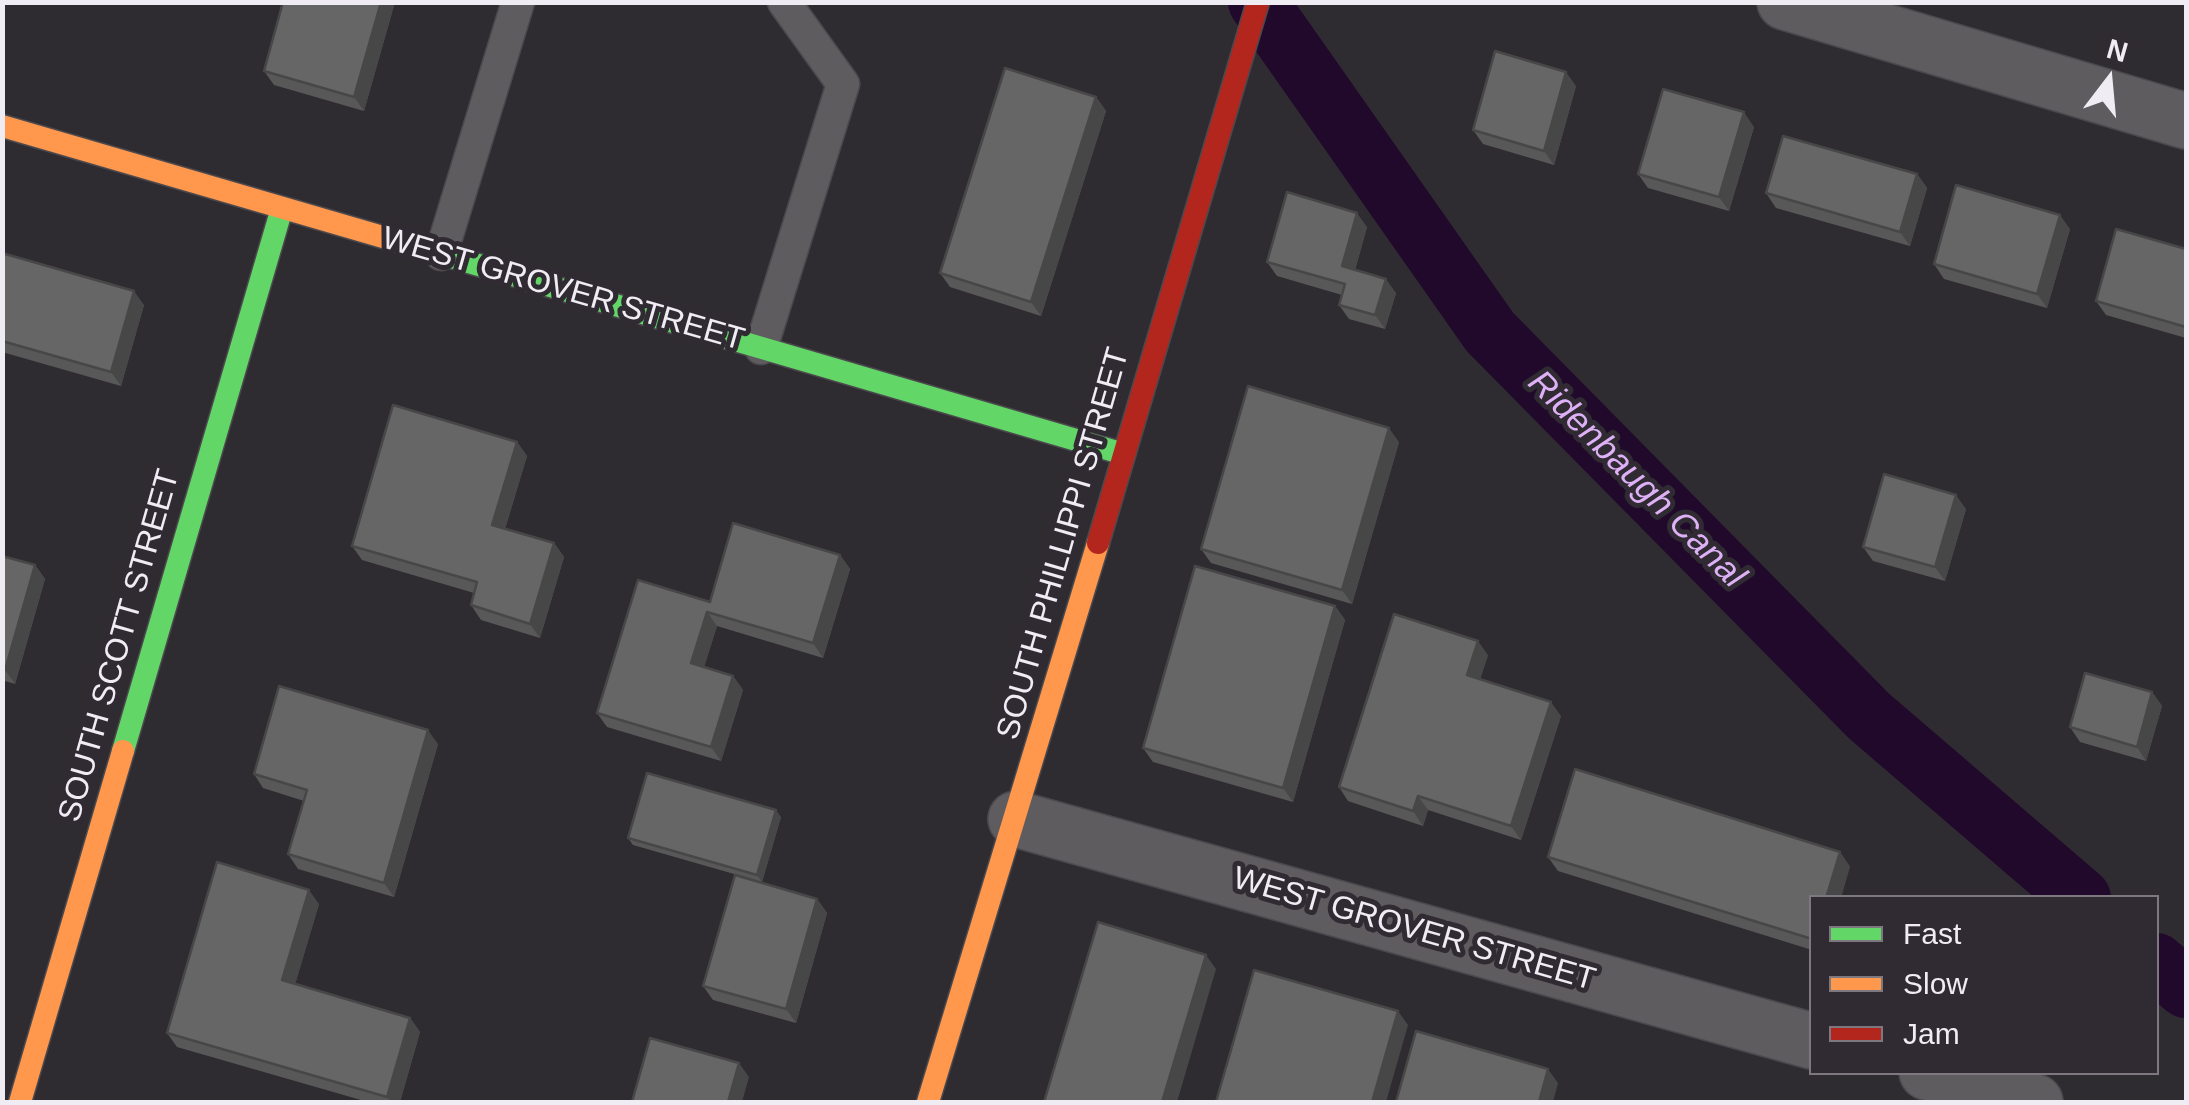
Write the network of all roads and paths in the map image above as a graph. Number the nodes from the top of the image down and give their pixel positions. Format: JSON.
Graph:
{"nodes":[{"id":1,"x":518,"y":2,"type":"edge"},
{"id":2,"x":784,"y":2,"type":"edge"},
{"id":3,"x":1258,"y":2,"type":"edge"},
{"id":4,"x":1785,"y":2,"type":"edge"},
{"id":5,"x":2186,"y":121,"type":"edge"},
{"id":6,"x":2,"y":126,"type":"edge"},
{"id":7,"x":282,"y":208,"type":"junction"},
{"id":8,"x":441,"y":254,"type":"junction"},
{"id":9,"x":760,"y":348,"type":"junction"},
{"id":10,"x":1124,"y":454,"type":"junction"},
{"id":11,"x":1016,"y":820,"type":"junction"},
{"id":12,"x":1809,"y":1039,"type":"edge"},
{"id":13,"x":1938,"y":1075,"type":"edge"},
{"id":14,"x":20,"y":1102,"type":"edge"},
{"id":15,"x":928,"y":1102,"type":"edge"},
{"id":16,"x":2035,"y":1102,"type":"edge"}],
"edges":[{"from":1,"to":8,"type":"lane"},
{"from":2,"to":9,"type":"lane"},
{"from":3,"to":10,"type":"street","name":"SOUTH PHILLIPPI STREET"},
{"from":4,"to":5,"type":"street"},
{"from":6,"to":7,"type":"street","name":"WEST GROVER STREET"},
{"from":7,"to":8,"type":"street","name":"WEST GROVER STREET"},
{"from":7,"to":14,"type":"street","name":"SOUTH SCOTT STREET"},
{"from":8,"to":9,"type":"street","name":"WEST GROVER STREET"},
{"from":9,"to":10,"type":"street","name":"WEST GROVER STREET"},
{"from":10,"to":11,"type":"street","name":"SOUTH PHILLIPPI STREET"},
{"from":11,"to":12,"type":"street","name":"WEST GROVER STREET"},
{"from":11,"to":15,"type":"street","name":"SOUTH PHILLIPPI STREET"},
{"from":13,"to":16,"type":"street"}]}
